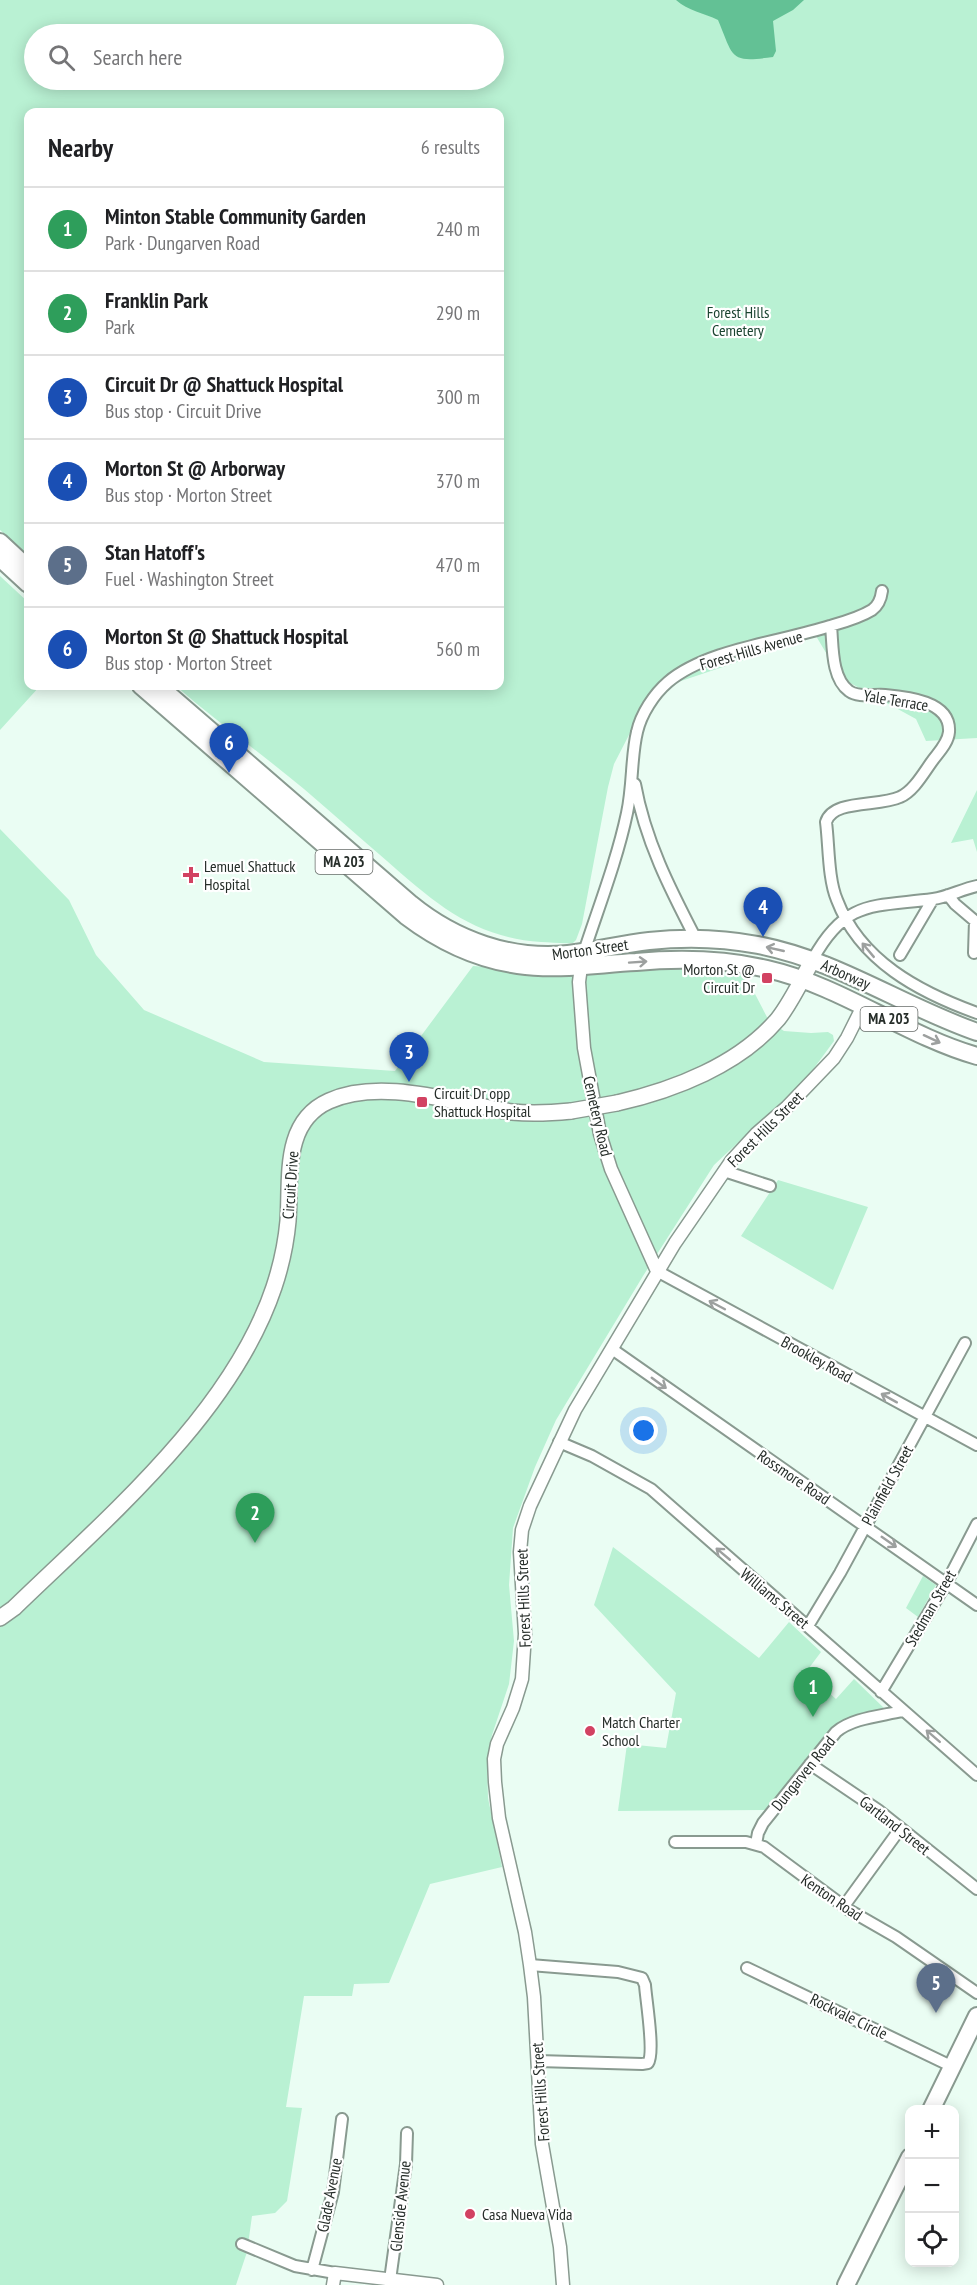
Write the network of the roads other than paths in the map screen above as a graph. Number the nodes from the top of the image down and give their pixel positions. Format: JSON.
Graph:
{"nodes":[{"id":1,"x":0,"y":542,"type":"edge"},
{"id":2,"x":0,"y":558,"type":"edge"},
{"id":3,"x":24,"y":564,"type":"edge"},
{"id":4,"x":24,"y":580,"type":"edge"},
{"id":5,"x":882,"y":591,"type":"dead end"},
{"id":6,"x":831,"y":626,"type":"junction"},
{"id":7,"x":146,"y":690,"type":"edge"},
{"id":8,"x":164,"y":690,"type":"edge"},
{"id":9,"x":634,"y":768,"type":"junction"},
{"id":10,"x":977,"y":885,"type":"edge"},
{"id":11,"x":948,"y":895,"type":"junction"},
{"id":12,"x":933,"y":899,"type":"junction"},
{"id":13,"x":845,"y":917,"type":"junction"},
{"id":14,"x":696,"y":939,"type":"junction"},
{"id":15,"x":974,"y":953,"type":"dead end"},
{"id":16,"x":900,"y":954,"type":"dead end"},
{"id":17,"x":582,"y":959,"type":"junction"},
{"id":18,"x":813,"y":960,"type":"junction"},
{"id":19,"x":803,"y":979,"type":"junction"},
{"id":20,"x":863,"y":1006,"type":"junction"},
{"id":21,"x":977,"y":1013,"type":"edge"},
{"id":22,"x":977,"y":1032,"type":"edge"},
{"id":23,"x":977,"y":1056,"type":"edge"},
{"id":24,"x":724,"y":1171,"type":"junction"},
{"id":25,"x":771,"y":1186,"type":"dead end"},
{"id":26,"x":657,"y":1271,"type":"junction"},
{"id":27,"x":965,"y":1343,"type":"dead end"},
{"id":28,"x":612,"y":1349,"type":"junction"},
{"id":29,"x":925,"y":1417,"type":"junction"},
{"id":30,"x":559,"y":1442,"type":"junction"},
{"id":31,"x":977,"y":1446,"type":"edge"},
{"id":32,"x":977,"y":1524,"type":"edge"},
{"id":33,"x":865,"y":1525,"type":"junction"},
{"id":34,"x":946,"y":1582,"type":"junction"},
{"id":35,"x":977,"y":1605,"type":"edge"},
{"id":36,"x":0,"y":1618,"type":"edge"},
{"id":37,"x":808,"y":1626,"type":"junction"},
{"id":38,"x":881,"y":1692,"type":"junction"},
{"id":39,"x":902,"y":1711,"type":"junction"},
{"id":40,"x":810,"y":1764,"type":"junction"},
{"id":41,"x":977,"y":1775,"type":"edge"},
{"id":42,"x":900,"y":1829,"type":"junction"},
{"id":43,"x":675,"y":1842,"type":"dead end"},
{"id":44,"x":756,"y":1844,"type":"junction"},
{"id":45,"x":977,"y":1889,"type":"edge"},
{"id":46,"x":844,"y":1906,"type":"junction"},
{"id":47,"x":530,"y":1965,"type":"junction"},
{"id":48,"x":747,"y":1968,"type":"dead end"},
{"id":49,"x":977,"y":1993,"type":"edge"},
{"id":50,"x":977,"y":2016,"type":"edge"},
{"id":51,"x":972,"y":2039,"type":"edge"},
{"id":52,"x":538,"y":2061,"type":"junction"},
{"id":53,"x":951,"y":2066,"type":"junction"},
{"id":54,"x":933,"y":2105,"type":"edge"},
{"id":55,"x":342,"y":2119,"type":"dead end"},
{"id":56,"x":407,"y":2133,"type":"dead end"},
{"id":57,"x":908,"y":2159,"type":"edge"},
{"id":58,"x":242,"y":2244,"type":"dead end"},
{"id":59,"x":312,"y":2270,"type":"junction"},
{"id":60,"x":334,"y":2279,"type":"edge"},
{"id":61,"x":390,"y":2280,"type":"junction"},
{"id":62,"x":437,"y":2285,"type":"edge"},
{"id":63,"x":563,"y":2285,"type":"edge"},
{"id":64,"x":846,"y":2285,"type":"edge"}],
"edges":[{"from":1,"to":3,"type":"main road"},
{"from":2,"to":4,"type":"main road"},
{"from":5,"to":6,"type":"street","name":"Forest Hills Avenue"},
{"from":6,"to":9,"type":"street","name":"Forest Hills Avenue"},
{"from":6,"to":13,"type":"street","name":"Yale Terrace"},
{"from":7,"to":17,"type":"main road","name":"Morton Street","number":"MA 203"},
{"from":8,"to":17,"type":"main road","name":"Morton Street","number":"MA 203"},
{"from":9,"to":14,"type":"street","name":"Forest Hills Avenue"},
{"from":9,"to":17,"type":"street","name":"Forest Hills Avenue"},
{"from":10,"to":11,"type":"street"},
{"from":11,"to":12,"type":"street"},
{"from":11,"to":15,"type":"street"},
{"from":12,"to":13,"type":"street"},
{"from":12,"to":16,"type":"street"},
{"from":13,"to":18,"type":"street"},
{"from":21,"to":13,"type":"street","name":"Arborway","one_way":true},
{"from":14,"to":17,"type":"main road","name":"Morton Street","number":"MA 203"},
{"from":18,"to":14,"type":"main road","name":"Morton Street","number":"MA 203","one_way":true},
{"from":17,"to":19,"type":"main road","name":"Morton Street","number":"MA 203","one_way":true},
{"from":17,"to":26,"type":"street","name":"Cemetery Road"},
{"from":18,"to":19,"type":"main road","name":"Circuit Drive"},
{"from":18,"to":22,"type":"main road","name":"Arborway","number":"MA 203"},
{"from":19,"to":20,"type":"main road","name":"Arborway","number":"MA 203"},
{"from":19,"to":36,"type":"main road","name":"Circuit Drive","bridge":true},
{"from":20,"to":23,"type":"main road","name":"Arborway","number":"MA 203","one_way":true},
{"from":20,"to":24,"type":"street","name":"Forest Hills Street"},
{"from":24,"to":25,"type":"street"},
{"from":24,"to":26,"type":"street","name":"Forest Hills Street"},
{"from":26,"to":28,"type":"street","name":"Forest Hills Street"},
{"from":29,"to":26,"type":"street","name":"Brookley Road","one_way":true},
{"from":27,"to":29,"type":"street","name":"Plainfield Street"},
{"from":28,"to":30,"type":"street","name":"Forest Hills Street"},
{"from":28,"to":33,"type":"street","name":"Rossmore Road","one_way":true},
{"from":29,"to":31,"type":"street","name":"Brookley Road"},
{"from":29,"to":33,"type":"street","name":"Plainfield Street"},
{"from":37,"to":30,"type":"street","name":"Williams Street","one_way":true},
{"from":30,"to":47,"type":"street","name":"Forest Hills Street"},
{"from":32,"to":34,"type":"street","name":"Stedman Street"},
{"from":33,"to":34,"type":"street","name":"Rossmore Road","one_way":true},
{"from":33,"to":37,"type":"street","name":"Plainfield Street"},
{"from":34,"to":35,"type":"street","name":"Rossmore Road"},
{"from":34,"to":38,"type":"street","name":"Stedman Street"},
{"from":37,"to":38,"type":"street","name":"Williams Street"},
{"from":38,"to":39,"type":"street","name":"Williams Street"},
{"from":39,"to":40,"type":"street","name":"Dungarven Road"},
{"from":41,"to":39,"type":"street","name":"Williams Street","one_way":true},
{"from":40,"to":42,"type":"street","name":"Gartland Street"},
{"from":40,"to":44,"type":"street","name":"Dungarven Road"},
{"from":42,"to":45,"type":"street","name":"Gartland Street"},
{"from":42,"to":46,"type":"street"},
{"from":43,"to":44,"type":"street","name":"Kenton Road"},
{"from":44,"to":46,"type":"street","name":"Kenton Road"},
{"from":46,"to":49,"type":"street","name":"Kenton Road"},
{"from":47,"to":52,"type":"street","name":"Forest Hills Street"},
{"from":47,"to":52,"type":"street"},
{"from":48,"to":53,"type":"street","name":"Rockvale Circle"},
{"from":50,"to":51,"type":"main road"},
{"from":51,"to":53,"type":"main road"},
{"from":52,"to":63,"type":"street","name":"Forest Hills Street"},
{"from":53,"to":54,"type":"main road"},
{"from":55,"to":59,"type":"street","name":"Glade Avenue"},
{"from":56,"to":61,"type":"street","name":"Glenside Avenue"},
{"from":57,"to":64,"type":"main road"},
{"from":58,"to":59,"type":"street"},
{"from":59,"to":60,"type":"street"},
{"from":60,"to":61,"type":"street"},
{"from":61,"to":62,"type":"street"}]}
